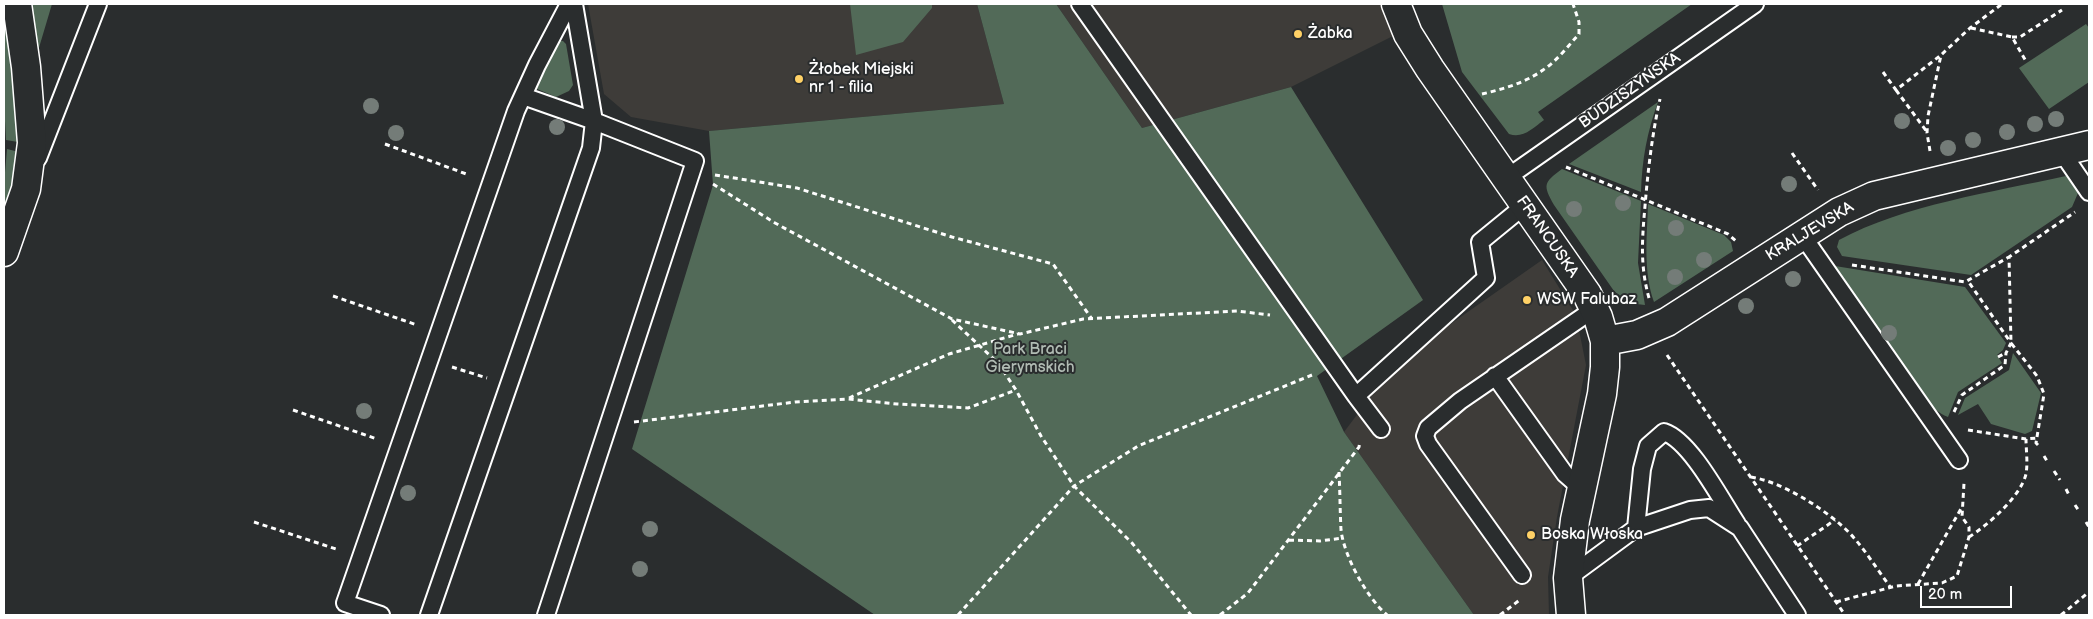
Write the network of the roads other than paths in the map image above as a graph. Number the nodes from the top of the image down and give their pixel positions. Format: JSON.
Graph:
{"nodes":[{"id":1,"x":17,"y":4,"type":"edge"},
{"id":2,"x":98,"y":4,"type":"edge"},
{"id":3,"x":569,"y":4,"type":"edge"},
{"id":4,"x":574,"y":4,"type":"edge"},
{"id":5,"x":1080,"y":4,"type":"edge"},
{"id":6,"x":1396,"y":4,"type":"edge"},
{"id":7,"x":1755,"y":4,"type":"edge"},
{"id":8,"x":523,"y":96,"type":"junction"},
{"id":9,"x":594,"y":120,"type":"junction"},
{"id":10,"x":2089,"y":145,"type":"edge"},
{"id":11,"x":2061,"y":152,"type":"junction"},
{"id":12,"x":1505,"y":179,"type":"junction"},
{"id":13,"x":26,"y":189,"type":"junction"},
{"id":14,"x":2089,"y":192,"type":"edge"},
{"id":15,"x":1524,"y":206,"type":"junction"},
{"id":16,"x":1802,"y":235,"type":"junction"},
{"id":17,"x":4,"y":252,"type":"edge"},
{"id":18,"x":1594,"y":310,"type":"junction"},
{"id":19,"x":1605,"y":341,"type":"junction"},
{"id":20,"x":1495,"y":376,"type":"junction"},
{"id":21,"x":1360,"y":401,"type":"junction"},
{"id":22,"x":1381,"y":429,"type":"dead end"},
{"id":23,"x":1959,"y":460,"type":"road end"},
{"id":24,"x":1582,"y":489,"type":"junction"},
{"id":25,"x":1636,"y":528,"type":"junction"},
{"id":26,"x":1740,"y":528,"type":"junction"},
{"id":27,"x":1522,"y":575,"type":"dead end"},
{"id":28,"x":1568,"y":578,"type":"junction"},
{"id":29,"x":381,"y":615,"type":"edge"},
{"id":30,"x":429,"y":615,"type":"edge"},
{"id":31,"x":546,"y":615,"type":"edge"},
{"id":32,"x":1571,"y":615,"type":"edge"},
{"id":33,"x":1797,"y":615,"type":"edge"}],
"edges":[{"from":1,"to":13,"type":"street"},
{"from":2,"to":13,"type":"lane"},
{"from":3,"to":8,"type":"lane"},
{"from":4,"to":9,"type":"lane"},
{"from":5,"to":21,"type":"lane"},
{"from":6,"to":12,"type":"street","name":"FRANCUSKA"},
{"from":7,"to":12,"type":"lane","name":"BUDZISZYŃSKA"},
{"from":8,"to":9,"type":"lane"},
{"from":8,"to":29,"type":"lane"},
{"from":9,"to":30,"type":"lane"},
{"from":9,"to":31,"type":"lane"},
{"from":10,"to":11,"type":"street","name":"KRALJEVSKA"},
{"from":11,"to":14,"type":"lane"},
{"from":11,"to":16,"type":"street","name":"KRALJEVSKA"},
{"from":12,"to":15,"type":"street","name":"FRANCUSKA"},
{"from":13,"to":17,"type":"street"},
{"from":15,"to":18,"type":"street","name":"FRANCUSKA"},
{"from":15,"to":21,"type":"lane"},
{"from":16,"to":19,"type":"street","name":"KRALJEVSKA"},
{"from":16,"to":23,"type":"lane"},
{"from":18,"to":19,"type":"street","name":"FRANCUSKA"},
{"from":18,"to":20,"type":"lane"},
{"from":19,"to":24,"type":"street","name":"FRANCUSKA"},
{"from":20,"to":24,"type":"lane"},
{"from":20,"to":27,"type":"lane"},
{"from":21,"to":22,"type":"lane"},
{"from":24,"to":28,"type":"street","name":"FRANCUSKA"},
{"from":25,"to":26,"type":"lane"},
{"from":25,"to":26,"type":"lane"},
{"from":25,"to":28,"type":"lane"},
{"from":26,"to":33,"type":"lane"},
{"from":28,"to":32,"type":"street","name":"FRANCUSKA"}]}
